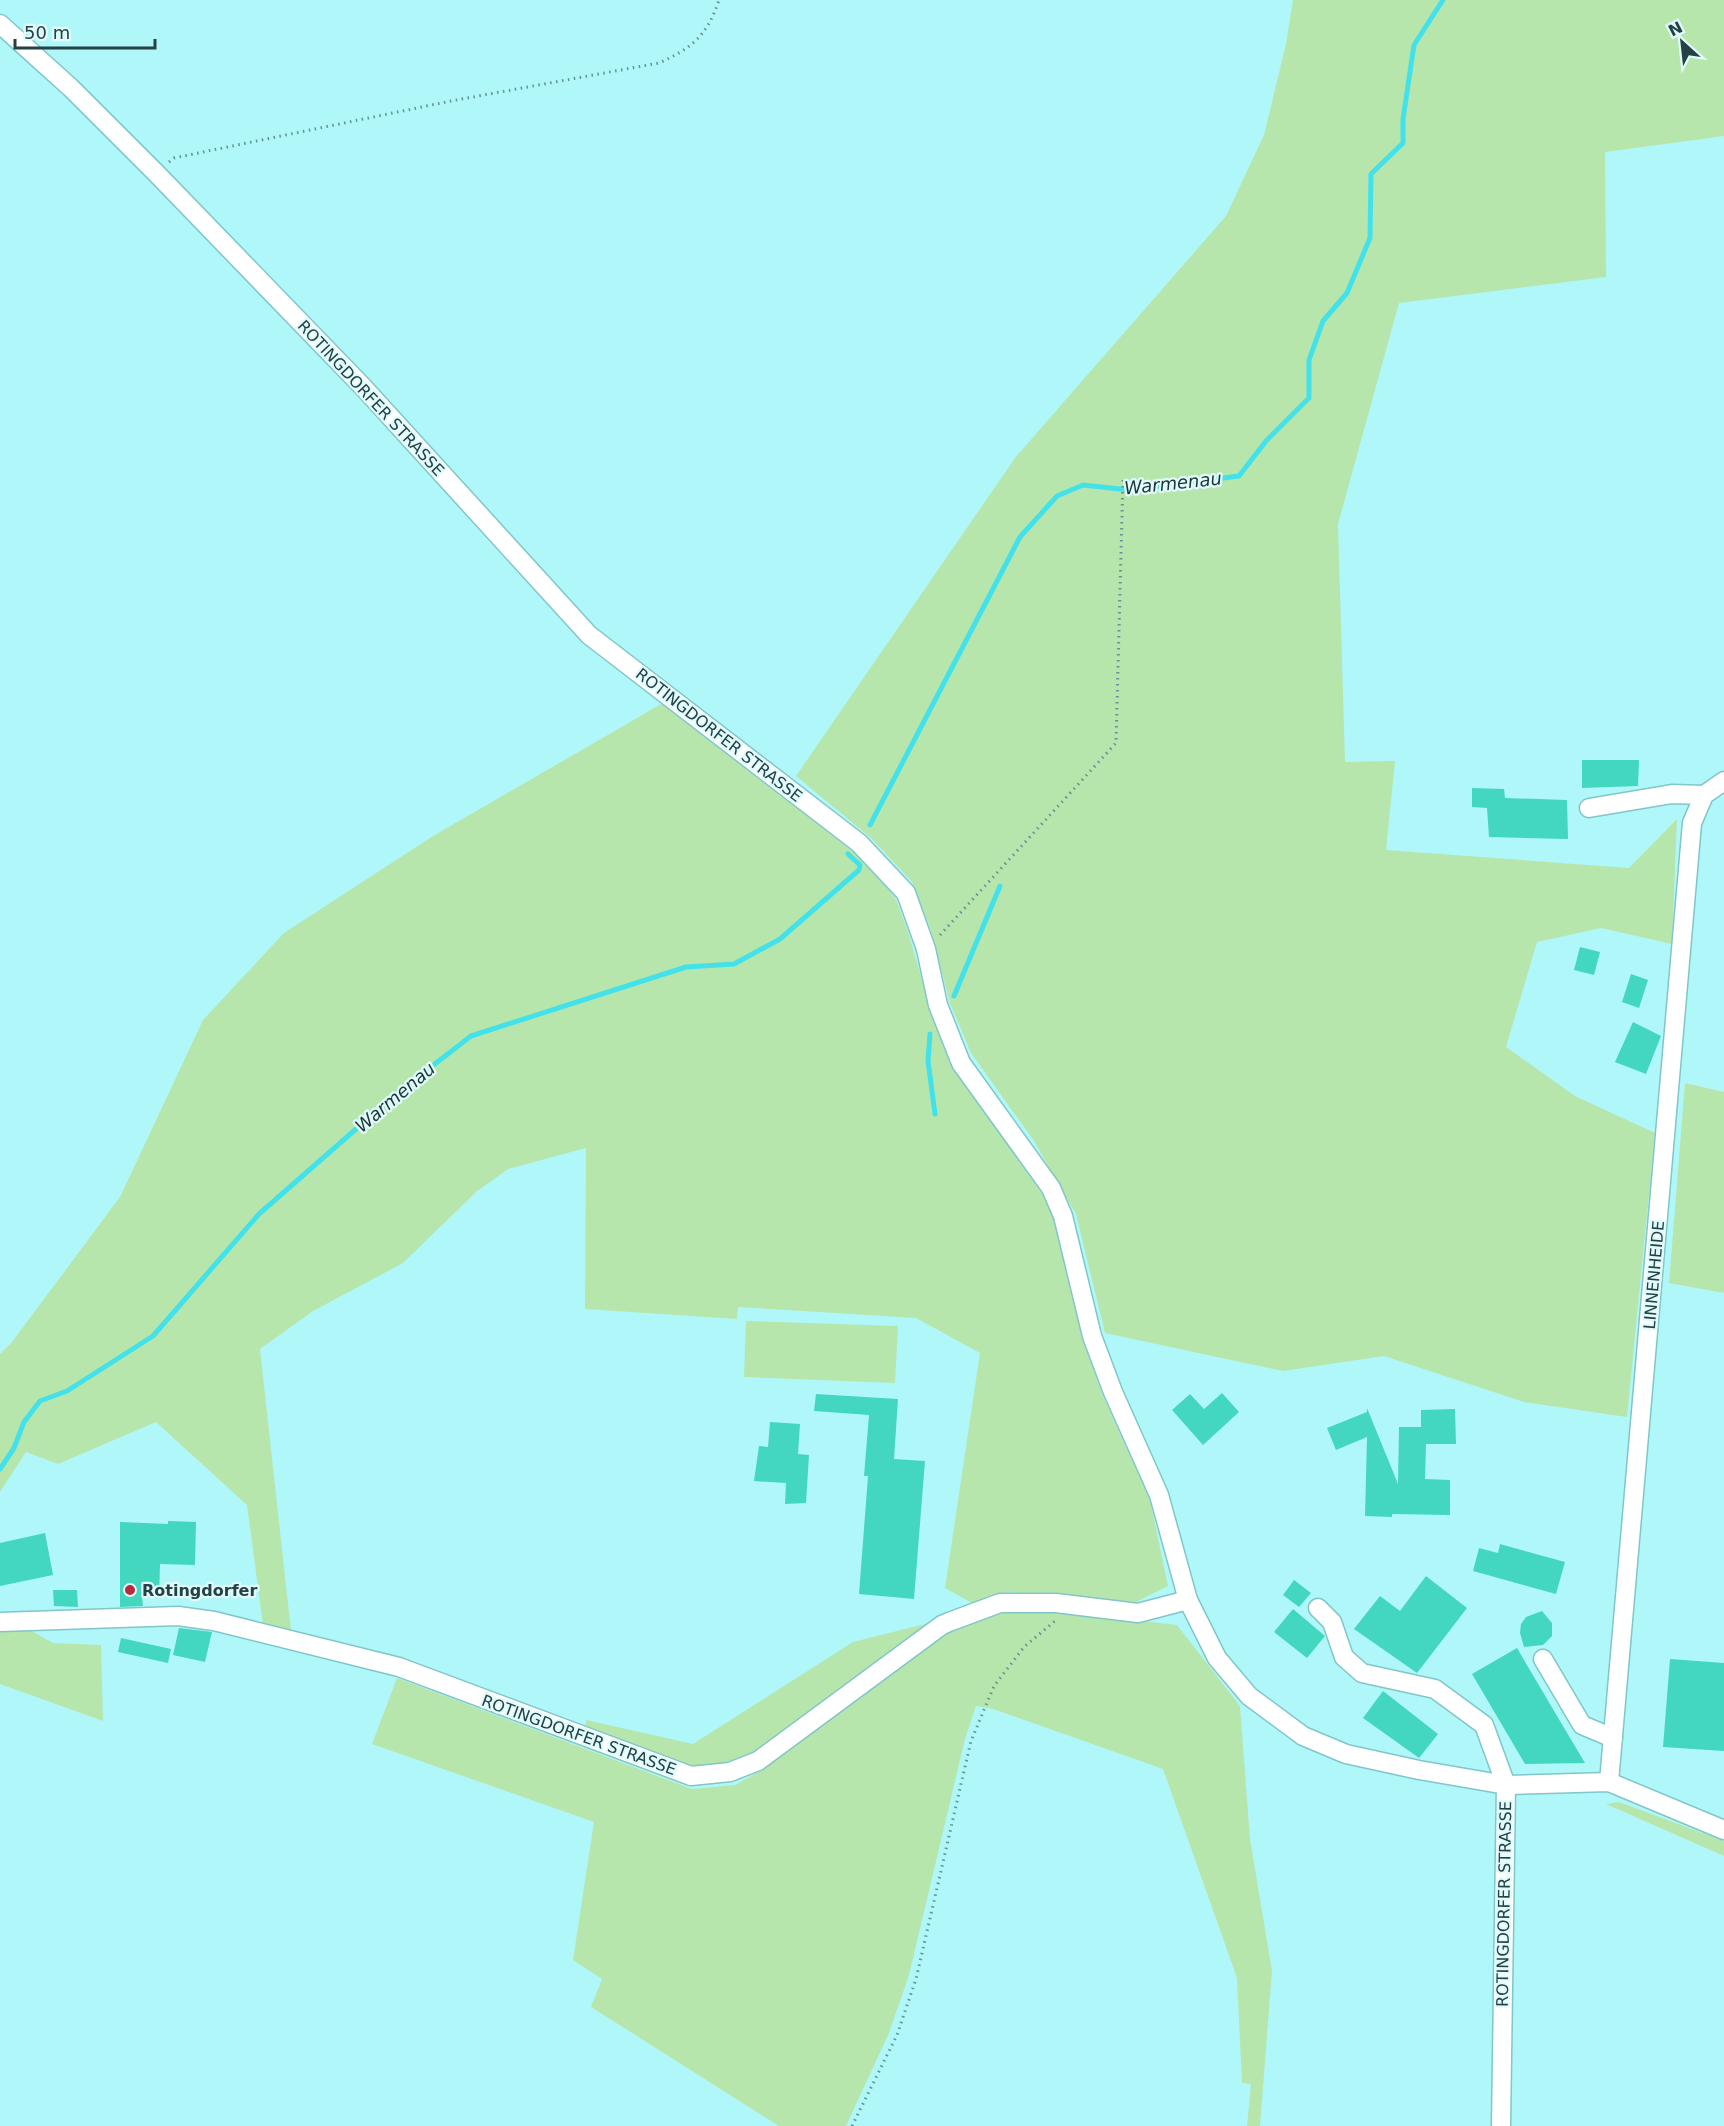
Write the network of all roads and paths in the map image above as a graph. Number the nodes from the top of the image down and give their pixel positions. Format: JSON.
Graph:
{"nodes":[{"id":1,"x":718,"y":0,"type":"edge"},
{"id":2,"x":0,"y":24,"type":"edge"},
{"id":3,"x":157,"y":174,"type":"junction"},
{"id":4,"x":1123,"y":478,"type":"dead end"},
{"id":5,"x":1724,"y":781,"type":"edge"},
{"id":6,"x":1704,"y":795,"type":"junction"},
{"id":7,"x":1589,"y":808,"type":"dead end"},
{"id":8,"x":926,"y":950,"type":"junction"},
{"id":9,"x":1188,"y":1600,"type":"junction"},
{"id":10,"x":1073,"y":1606,"type":"junction"},
{"id":11,"x":1318,"y":1608,"type":"dead end"},
{"id":12,"x":0,"y":1623,"type":"edge"},
{"id":13,"x":1543,"y":1659,"type":"dead end"},
{"id":14,"x":1614,"y":1738,"type":"junction"},
{"id":15,"x":1609,"y":1782,"type":"junction"},
{"id":16,"x":1506,"y":1785,"type":"junction"},
{"id":17,"x":1724,"y":1830,"type":"edge"},
{"id":18,"x":852,"y":2126,"type":"edge"},
{"id":19,"x":1501,"y":2126,"type":"edge"}],
"edges":[{"from":1,"to":3,"type":"path"},
{"from":2,"to":3,"type":"street","name":"ROTINGDORFER STRASSE"},
{"from":3,"to":8,"type":"street","name":"ROTINGDORFER STRASSE"},
{"from":4,"to":8,"type":"path"},
{"from":5,"to":6,"type":"street"},
{"from":6,"to":7,"type":"street"},
{"from":6,"to":14,"type":"street","name":"LINNENHEIDE"},
{"from":8,"to":9,"type":"street","name":"ROTINGDORFER STRASSE"},
{"from":9,"to":10,"type":"street","name":"ROTINGDORFER STRASSE"},
{"from":9,"to":16,"type":"street","name":"ROTINGDORFER STRASSE"},
{"from":10,"to":12,"type":"street","name":"ROTINGDORFER STRASSE"},
{"from":10,"to":18,"type":"path"},
{"from":11,"to":16,"type":"street"},
{"from":13,"to":14,"type":"street"},
{"from":14,"to":15,"type":"street","name":"LINNENHEIDE"},
{"from":15,"to":16,"type":"street"},
{"from":15,"to":17,"type":"street"},
{"from":16,"to":19,"type":"street","name":"ROTINGDORFER STRASSE"}]}
